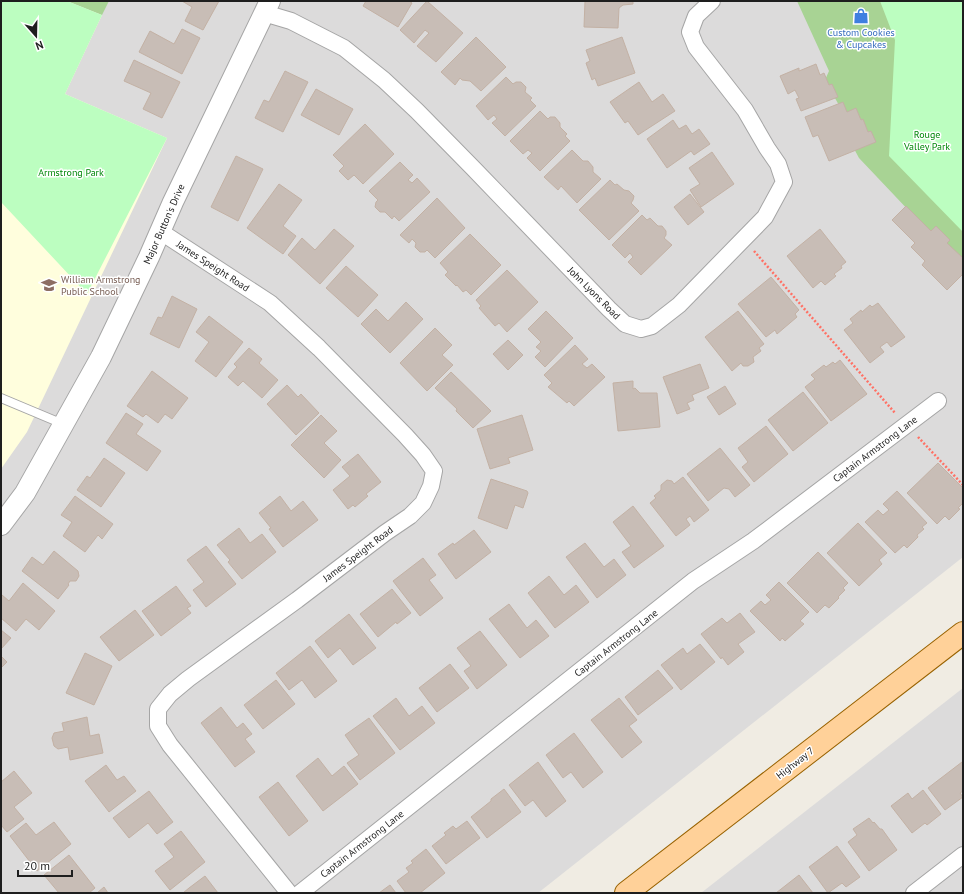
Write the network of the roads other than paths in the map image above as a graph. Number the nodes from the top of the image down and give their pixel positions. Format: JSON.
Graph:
{"nodes":[{"id":1,"x":712,"y":1,"type":"edge"},
{"id":2,"x":267,"y":7,"type":"edge"},
{"id":3,"x":161,"y":232,"type":"junction"},
{"id":4,"x":1,"y":398,"type":"edge"},
{"id":5,"x":938,"y":401,"type":"dead end"},
{"id":6,"x":64,"y":425,"type":"junction"},
{"id":7,"x":1,"y":525,"type":"edge"},
{"id":8,"x":963,"y":633,"type":"edge"},
{"id":9,"x":963,"y":855,"type":"edge"},
{"id":10,"x":289,"y":893,"type":"edge"},
{"id":11,"x":300,"y":893,"type":"edge"},
{"id":12,"x":626,"y":893,"type":"edge"},
{"id":13,"x":914,"y":893,"type":"edge"}],
"edges":[{"from":1,"to":2,"type":"street","name":"John Lyons Road"},
{"from":2,"to":3,"type":"street","name":"Major Button's Drive"},
{"from":3,"to":6,"type":"street","name":"Major Button's Drive"},
{"from":3,"to":10,"type":"street","name":"James Speight Road"},
{"from":4,"to":6,"type":"lane"},
{"from":5,"to":11,"type":"street","name":"Captain Armstrong Lane"},
{"from":6,"to":7,"type":"street","name":"Major Button's Drive"},
{"from":8,"to":12,"type":"main road","name":"Highway 7"},
{"from":9,"to":13,"type":"street"}]}
